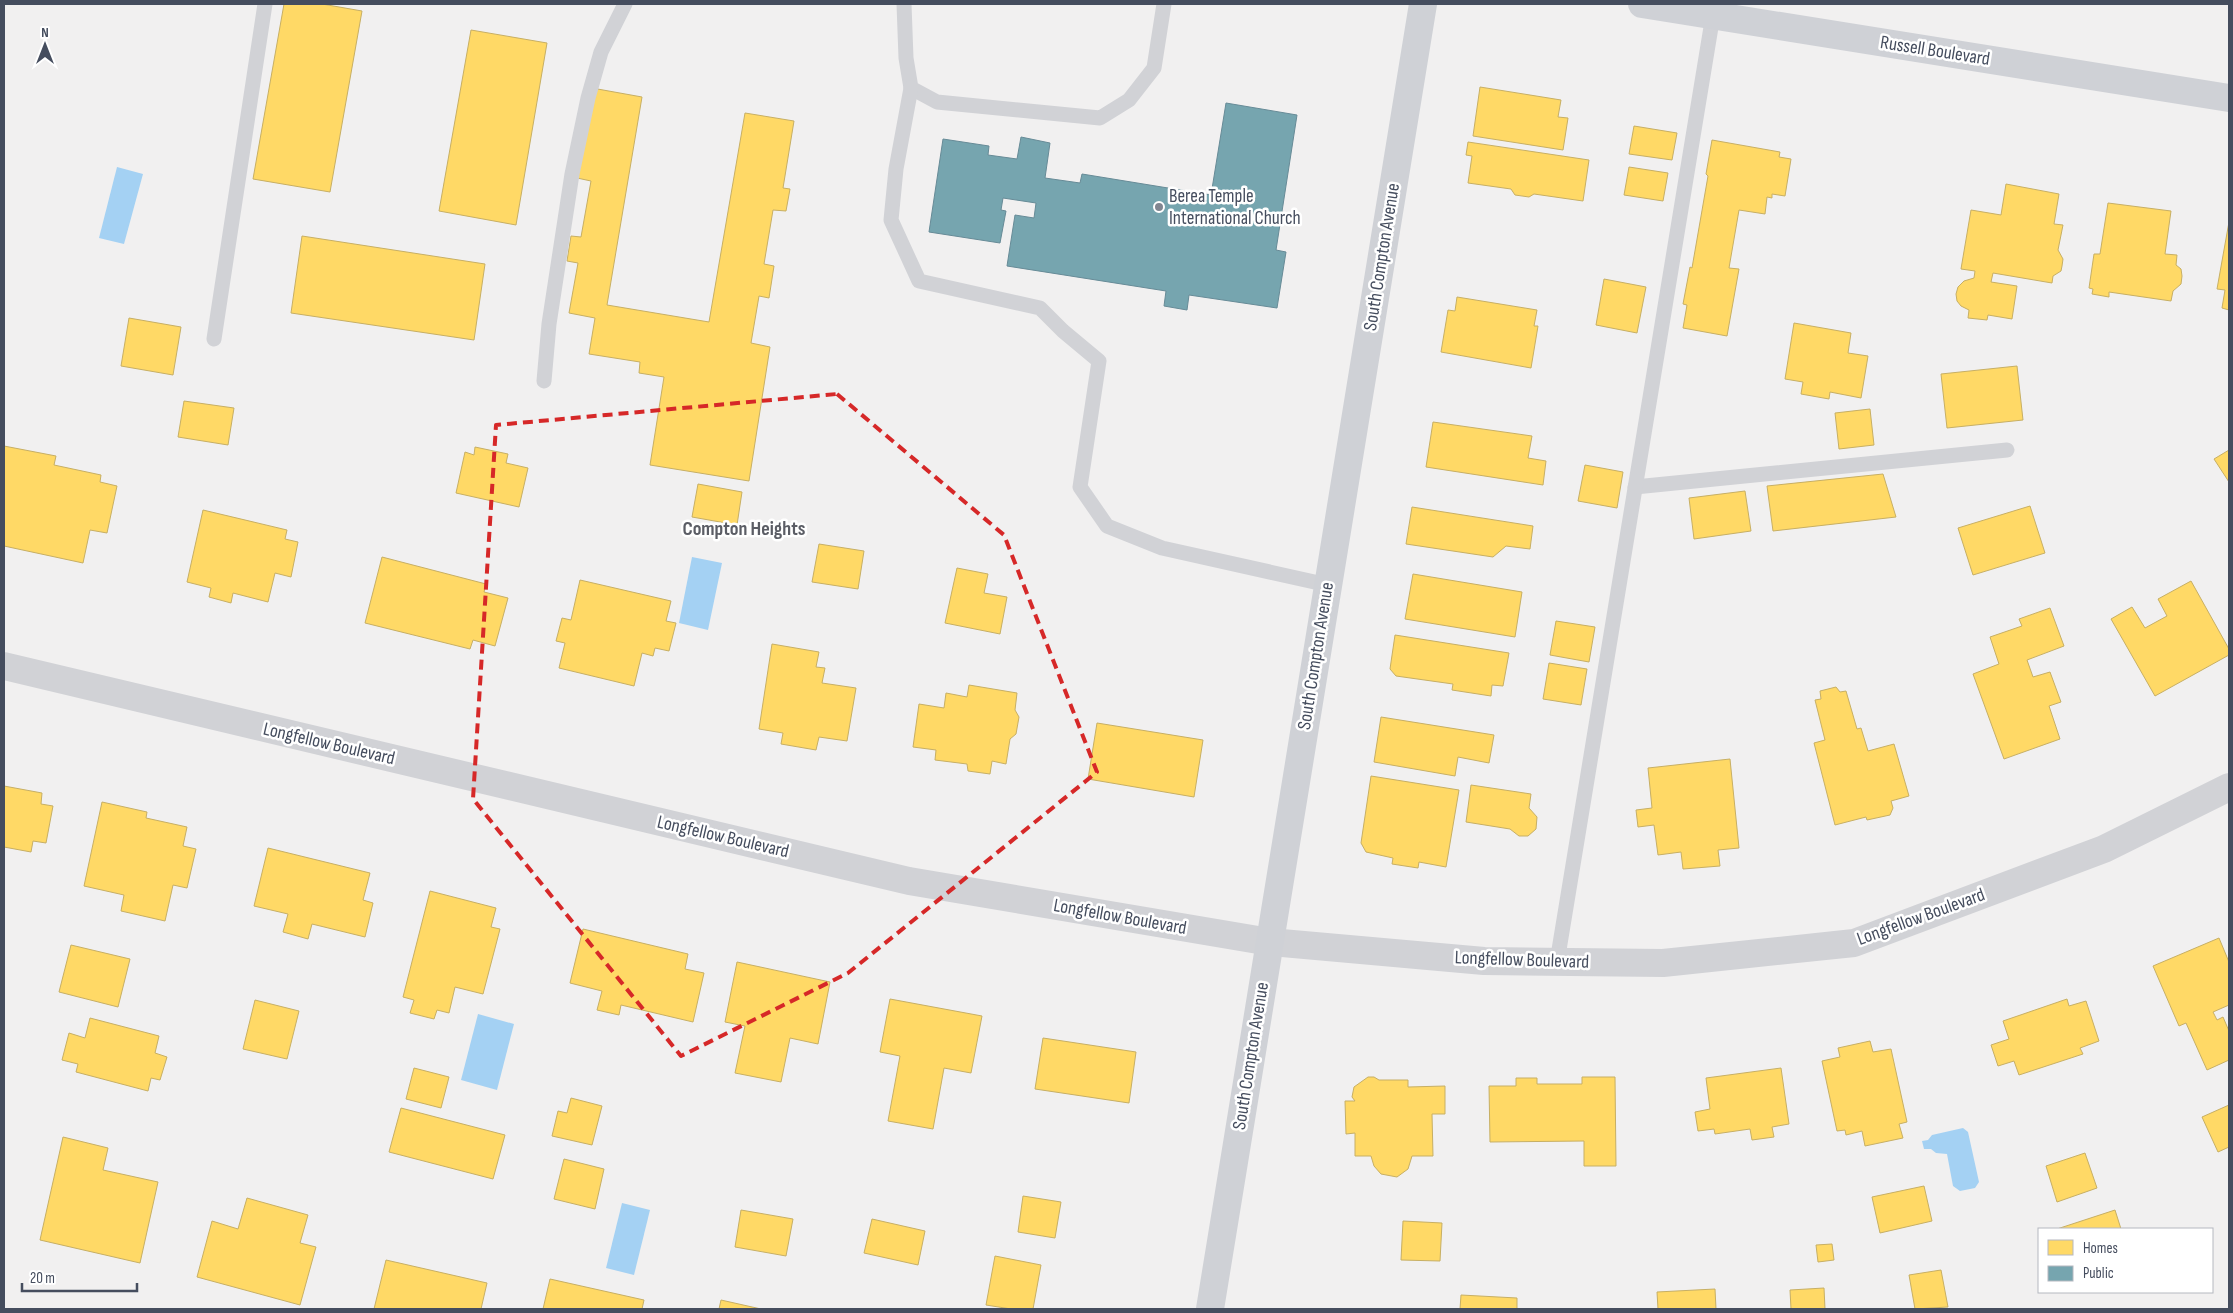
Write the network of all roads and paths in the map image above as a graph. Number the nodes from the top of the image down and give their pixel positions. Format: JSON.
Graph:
{"nodes":[{"id":1,"x":265,"y":4,"type":"edge"},
{"id":2,"x":625,"y":4,"type":"edge"},
{"id":3,"x":904,"y":4,"type":"edge"},
{"id":4,"x":1164,"y":4,"type":"edge"},
{"id":5,"x":1423,"y":4,"type":"edge"},
{"id":6,"x":1642,"y":4,"type":"edge"},
{"id":7,"x":1713,"y":15,"type":"junction"},
{"id":8,"x":911,"y":88,"type":"junction"},
{"id":9,"x":2229,"y":98,"type":"edge"},
{"id":10,"x":214,"y":339,"type":"dead end"},
{"id":11,"x":544,"y":381,"type":"dead end"},
{"id":12,"x":2007,"y":450,"type":"dead end"},
{"id":13,"x":1634,"y":488,"type":"junction"},
{"id":14,"x":1328,"y":585,"type":"junction"},
{"id":15,"x":4,"y":666,"type":"edge"},
{"id":16,"x":2229,"y":787,"type":"edge"},
{"id":17,"x":1270,"y":942,"type":"junction"},
{"id":18,"x":1556,"y":962,"type":"junction"},
{"id":19,"x":1210,"y":1309,"type":"edge"}],
"edges":[{"from":1,"to":10,"type":"lane"},
{"from":2,"to":11,"type":"lane"},
{"from":3,"to":8,"type":"lane"},
{"from":4,"to":8,"type":"lane"},
{"from":5,"to":14,"type":"main road","name":"South Compton Avenue"},
{"from":6,"to":7,"type":"main road","name":"Russell Boulevard"},
{"from":7,"to":9,"type":"main road","name":"Russell Boulevard"},
{"from":7,"to":13,"type":"lane"},
{"from":8,"to":14,"type":"lane"},
{"from":12,"to":13,"type":"lane"},
{"from":13,"to":18,"type":"lane"},
{"from":14,"to":17,"type":"main road","name":"South Compton Avenue"},
{"from":15,"to":17,"type":"street","name":"Longfellow Boulevard"},
{"from":16,"to":18,"type":"street","name":"Longfellow Boulevard"},
{"from":17,"to":18,"type":"street","name":"Longfellow Boulevard"},
{"from":17,"to":19,"type":"main road","name":"South Compton Avenue"}]}
